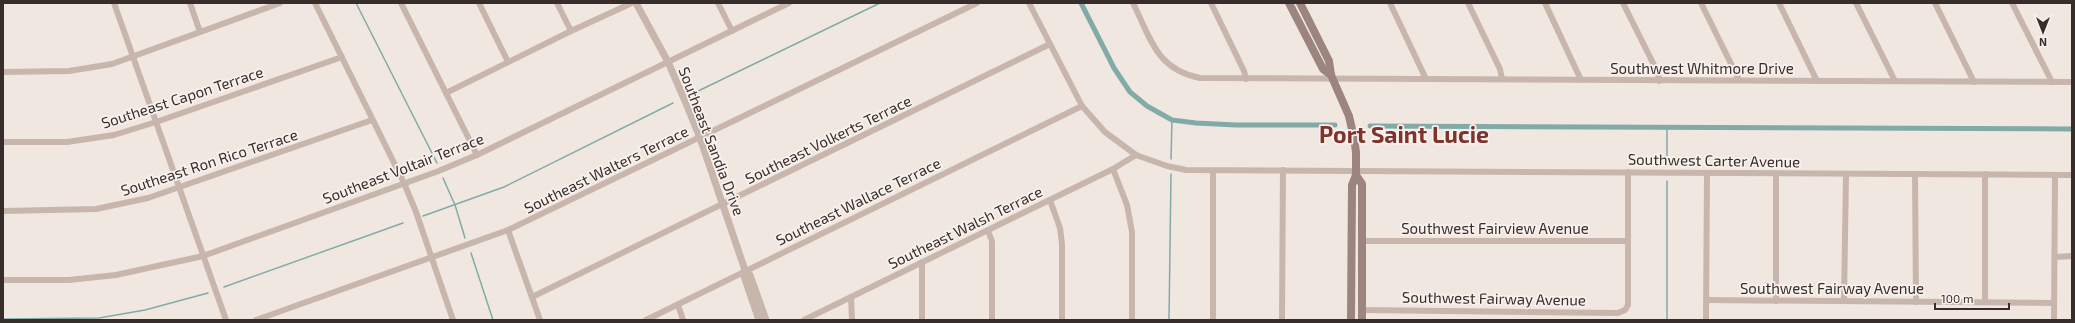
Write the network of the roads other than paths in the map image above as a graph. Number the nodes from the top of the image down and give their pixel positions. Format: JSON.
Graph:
{"nodes":[{"id":1,"x":114,"y":3,"type":"edge"},
{"id":2,"x":190,"y":3,"type":"edge"},
{"id":3,"x":280,"y":3,"type":"edge"},
{"id":4,"x":315,"y":3,"type":"edge"},
{"id":5,"x":401,"y":3,"type":"edge"},
{"id":6,"x":479,"y":3,"type":"edge"},
{"id":7,"x":557,"y":3,"type":"edge"},
{"id":8,"x":632,"y":3,"type":"edge"},
{"id":9,"x":636,"y":3,"type":"edge"},
{"id":10,"x":718,"y":3,"type":"edge"},
{"id":11,"x":789,"y":3,"type":"edge"},
{"id":12,"x":977,"y":3,"type":"edge"},
{"id":13,"x":1028,"y":3,"type":"edge"},
{"id":14,"x":1133,"y":3,"type":"edge"},
{"id":15,"x":1211,"y":3,"type":"edge"},
{"id":16,"x":1289,"y":3,"type":"edge"},
{"id":17,"x":1300,"y":3,"type":"edge"},
{"id":18,"x":1390,"y":3,"type":"edge"},
{"id":19,"x":1468,"y":3,"type":"edge"},
{"id":20,"x":1545,"y":3,"type":"edge"},
{"id":21,"x":1623,"y":3,"type":"edge"},
{"id":22,"x":1701,"y":3,"type":"edge"},
{"id":23,"x":1779,"y":3,"type":"edge"},
{"id":24,"x":1856,"y":3,"type":"edge"},
{"id":25,"x":1935,"y":3,"type":"edge"},
{"id":26,"x":2012,"y":3,"type":"edge"},
{"id":27,"x":571,"y":31,"type":"junction"},
{"id":28,"x":732,"y":31,"type":"junction"},
{"id":29,"x":200,"y":32,"type":"junction"},
{"id":30,"x":1050,"y":44,"type":"junction"},
{"id":31,"x":134,"y":56,"type":"junction"},
{"id":32,"x":342,"y":57,"type":"junction"},
{"id":33,"x":508,"y":62,"type":"junction"},
{"id":34,"x":668,"y":62,"type":"junction"},
{"id":35,"x":3,"y":72,"type":"edge"},
{"id":36,"x":1332,"y":77,"type":"junction"},
{"id":37,"x":1246,"y":79,"type":"junction"},
{"id":38,"x":1426,"y":79,"type":"junction"},
{"id":39,"x":1502,"y":79,"type":"junction"},
{"id":40,"x":1581,"y":80,"type":"junction"},
{"id":41,"x":1739,"y":80,"type":"junction"},
{"id":42,"x":1659,"y":81,"type":"junction"},
{"id":43,"x":1817,"y":81,"type":"junction"},
{"id":44,"x":1895,"y":81,"type":"junction"},
{"id":45,"x":1974,"y":82,"type":"junction"},
{"id":46,"x":2052,"y":82,"type":"junction"},
{"id":47,"x":2072,"y":82,"type":"edge"},
{"id":48,"x":446,"y":93,"type":"junction"},
{"id":49,"x":1082,"y":106,"type":"junction"},
{"id":50,"x":372,"y":120,"type":"junction"},
{"id":51,"x":156,"y":122,"type":"junction"},
{"id":52,"x":700,"y":138,"type":"junction"},
{"id":53,"x":3,"y":142,"type":"edge"},
{"id":54,"x":477,"y":155,"type":"junction"},
{"id":55,"x":1136,"y":155,"type":"junction"},
{"id":56,"x":1113,"y":170,"type":"junction"},
{"id":57,"x":1283,"y":170,"type":"junction"},
{"id":58,"x":1213,"y":171,"type":"junction"},
{"id":59,"x":1628,"y":172,"type":"junction"},
{"id":60,"x":1356,"y":173,"type":"junction"},
{"id":61,"x":1706,"y":173,"type":"junction"},
{"id":62,"x":1776,"y":174,"type":"junction"},
{"id":63,"x":1846,"y":174,"type":"junction"},
{"id":64,"x":1915,"y":174,"type":"junction"},
{"id":65,"x":1985,"y":174,"type":"junction"},
{"id":66,"x":2055,"y":175,"type":"junction"},
{"id":67,"x":2072,"y":175,"type":"edge"},
{"id":68,"x":404,"y":183,"type":"junction"},
{"id":69,"x":179,"y":187,"type":"junction"},
{"id":70,"x":1050,"y":200,"type":"junction"},
{"id":71,"x":723,"y":205,"type":"junction"},
{"id":72,"x":3,"y":211,"type":"edge"},
{"id":73,"x":508,"y":230,"type":"junction"},
{"id":74,"x":988,"y":231,"type":"junction"},
{"id":75,"x":1362,"y":240,"type":"junction"},
{"id":76,"x":1628,"y":241,"type":"junction"},
{"id":77,"x":203,"y":256,"type":"junction"},
{"id":78,"x":2054,"y":256,"type":"junction"},
{"id":79,"x":2072,"y":256,"type":"edge"},
{"id":80,"x":431,"y":259,"type":"junction"},
{"id":81,"x":922,"y":262,"type":"junction"},
{"id":82,"x":745,"y":270,"type":"junction"},
{"id":83,"x":3,"y":280,"type":"edge"},
{"id":84,"x":532,"y":297,"type":"junction"},
{"id":85,"x":851,"y":297,"type":"junction"},
{"id":86,"x":1706,"y":300,"type":"junction"},
{"id":87,"x":1776,"y":301,"type":"junction"},
{"id":88,"x":1844,"y":301,"type":"junction"},
{"id":89,"x":1916,"y":302,"type":"junction"},
{"id":90,"x":1985,"y":302,"type":"junction"},
{"id":91,"x":2054,"y":303,"type":"junction"},
{"id":92,"x":678,"y":305,"type":"junction"},
{"id":93,"x":1362,"y":310,"type":"junction"},
{"id":94,"x":226,"y":320,"type":"edge"},
{"id":95,"x":256,"y":320,"type":"edge"},
{"id":96,"x":453,"y":320,"type":"edge"},
{"id":97,"x":540,"y":320,"type":"edge"},
{"id":98,"x":646,"y":320,"type":"edge"},
{"id":99,"x":683,"y":320,"type":"edge"},
{"id":100,"x":759,"y":320,"type":"edge"},
{"id":101,"x":766,"y":320,"type":"edge"},
{"id":102,"x":804,"y":320,"type":"edge"},
{"id":103,"x":852,"y":320,"type":"edge"},
{"id":104,"x":922,"y":320,"type":"edge"},
{"id":105,"x":992,"y":320,"type":"edge"},
{"id":106,"x":1062,"y":320,"type":"edge"},
{"id":107,"x":1132,"y":320,"type":"edge"},
{"id":108,"x":1213,"y":320,"type":"edge"},
{"id":109,"x":1282,"y":320,"type":"edge"},
{"id":110,"x":1351,"y":320,"type":"edge"},
{"id":111,"x":1362,"y":320,"type":"edge"},
{"id":112,"x":1706,"y":320,"type":"edge"},
{"id":113,"x":2054,"y":320,"type":"edge"}],
"edges":[{"from":1,"to":31,"type":"street"},
{"from":2,"to":29,"type":"street"},
{"from":3,"to":29,"type":"street"},
{"from":4,"to":32,"type":"street"},
{"from":5,"to":48,"type":"street"},
{"from":6,"to":33,"type":"street"},
{"from":7,"to":27,"type":"street"},
{"from":8,"to":27,"type":"street"},
{"from":9,"to":34,"type":"street","name":"Southeast Sandia Drive"},
{"from":10,"to":28,"type":"street"},
{"from":11,"to":28,"type":"street","name":"Southeast Voltair Terrace"},
{"from":12,"to":52,"type":"street","name":"Southeast Walters Terrace"},
{"from":13,"to":30,"type":"street","name":"Southwest Carter Avenue"},
{"from":14,"to":37,"type":"street","name":"Southwest Whitmore Drive"},
{"from":15,"to":37,"type":"street"},
{"from":16,"to":36,"type":"main road"},
{"from":17,"to":36,"type":"main road"},
{"from":18,"to":38,"type":"street"},
{"from":19,"to":39,"type":"street"},
{"from":20,"to":40,"type":"street"},
{"from":21,"to":42,"type":"street"},
{"from":22,"to":41,"type":"street"},
{"from":23,"to":43,"type":"street"},
{"from":24,"to":44,"type":"street"},
{"from":25,"to":45,"type":"street"},
{"from":26,"to":46,"type":"street"},
{"from":27,"to":33,"type":"street"},
{"from":28,"to":34,"type":"street","name":"Southeast Voltair Terrace"},
{"from":29,"to":31,"type":"street"},
{"from":30,"to":49,"type":"street","name":"Southwest Carter Avenue"},
{"from":30,"to":71,"type":"street","name":"Southeast Volkerts Terrace"},
{"from":31,"to":35,"type":"street"},
{"from":31,"to":51,"type":"street"},
{"from":32,"to":50,"type":"street"},
{"from":32,"to":51,"type":"street","name":"Southeast Capon Terrace"},
{"from":33,"to":48,"type":"street"},
{"from":34,"to":52,"type":"street","name":"Southeast Sandia Drive"},
{"from":34,"to":54,"type":"street","name":"Southeast Voltair Terrace"},
{"from":36,"to":37,"type":"street","name":"Southwest Whitmore Drive"},
{"from":36,"to":38,"type":"street","name":"Southwest Whitmore Drive"},
{"from":36,"to":60,"type":"main road"},
{"from":38,"to":39,"type":"street","name":"Southwest Whitmore Drive"},
{"from":39,"to":40,"type":"street","name":"Southwest Whitmore Drive"},
{"from":40,"to":42,"type":"street","name":"Southwest Whitmore Drive"},
{"from":41,"to":42,"type":"street","name":"Southwest Whitmore Drive"},
{"from":41,"to":43,"type":"street","name":"Southwest Whitmore Drive"},
{"from":43,"to":44,"type":"street","name":"Southwest Whitmore Drive"},
{"from":44,"to":45,"type":"street","name":"Southwest Whitmore Drive"},
{"from":45,"to":46,"type":"street","name":"Southwest Whitmore Drive"},
{"from":46,"to":47,"type":"street","name":"Southwest Whitmore Drive"},
{"from":48,"to":54,"type":"street"},
{"from":49,"to":55,"type":"street","name":"Southwest Carter Avenue"},
{"from":49,"to":82,"type":"street","name":"Southeast Wallace Terrace"},
{"from":50,"to":68,"type":"street"},
{"from":50,"to":69,"type":"street","name":"Southeast Ron Rico Terrace"},
{"from":51,"to":53,"type":"street","name":"Southeast Capon Terrace"},
{"from":51,"to":69,"type":"street"},
{"from":52,"to":71,"type":"street","name":"Southeast Sandia Drive"},
{"from":52,"to":73,"type":"street","name":"Southeast Walters Terrace"},
{"from":54,"to":68,"type":"street","name":"Southeast Voltair Terrace"},
{"from":55,"to":56,"type":"street","name":"Southeast Walsh Terrace"},
{"from":55,"to":58,"type":"street","name":"Southwest Carter Avenue"},
{"from":56,"to":70,"type":"street","name":"Southeast Walsh Terrace"},
{"from":56,"to":107,"type":"street"},
{"from":57,"to":58,"type":"street","name":"Southwest Carter Avenue"},
{"from":57,"to":60,"type":"street","name":"Southwest Carter Avenue"},
{"from":57,"to":109,"type":"street"},
{"from":58,"to":108,"type":"street"},
{"from":59,"to":60,"type":"street","name":"Southwest Carter Avenue"},
{"from":59,"to":61,"type":"street","name":"Southwest Carter Avenue"},
{"from":59,"to":76,"type":"street"},
{"from":60,"to":75,"type":"main road"},
{"from":60,"to":110,"type":"main road"},
{"from":61,"to":62,"type":"street","name":"Southwest Carter Avenue"},
{"from":61,"to":86,"type":"street"},
{"from":62,"to":63,"type":"street","name":"Southwest Carter Avenue"},
{"from":62,"to":87,"type":"street"},
{"from":63,"to":64,"type":"street","name":"Southwest Carter Avenue"},
{"from":63,"to":88,"type":"street"},
{"from":64,"to":65,"type":"street","name":"Southwest Carter Avenue"},
{"from":64,"to":89,"type":"street"},
{"from":65,"to":66,"type":"street","name":"Southwest Carter Avenue"},
{"from":65,"to":90,"type":"street"},
{"from":66,"to":67,"type":"street","name":"Southwest Carter Avenue"},
{"from":66,"to":78,"type":"street"},
{"from":68,"to":77,"type":"street","name":"Southeast Voltair Terrace"},
{"from":68,"to":80,"type":"street"},
{"from":69,"to":72,"type":"street","name":"Southeast Ron Rico Terrace"},
{"from":69,"to":77,"type":"street"},
{"from":70,"to":74,"type":"street","name":"Southeast Walsh Terrace"},
{"from":70,"to":106,"type":"street"},
{"from":71,"to":82,"type":"street","name":"Southeast Sandia Drive"},
{"from":71,"to":84,"type":"street","name":"Southeast Volkerts Terrace"},
{"from":73,"to":80,"type":"street","name":"Southeast Walters Terrace"},
{"from":73,"to":84,"type":"street"},
{"from":74,"to":81,"type":"street","name":"Southeast Walsh Terrace"},
{"from":74,"to":105,"type":"street"},
{"from":75,"to":76,"type":"street","name":"Southwest Fairview Avenue"},
{"from":75,"to":93,"type":"main road"},
{"from":76,"to":93,"type":"street","name":"Southwest Fairway Avenue"},
{"from":77,"to":83,"type":"street","name":"Southeast Voltair Terrace"},
{"from":77,"to":94,"type":"street"},
{"from":78,"to":79,"type":"street"},
{"from":78,"to":91,"type":"street"},
{"from":80,"to":95,"type":"street","name":"Southeast Walters Terrace"},
{"from":80,"to":96,"type":"street"},
{"from":81,"to":85,"type":"street","name":"Southeast Walsh Terrace"},
{"from":81,"to":104,"type":"street"},
{"from":82,"to":92,"type":"street","name":"Southeast Wallace Terrace"},
{"from":82,"to":100,"type":"street","name":"Southeast Sandia Drive"},
{"from":82,"to":101,"type":"street","name":"Southeast Sandia Drive"},
{"from":84,"to":97,"type":"street"},
{"from":85,"to":102,"type":"street","name":"Southeast Walsh Terrace"},
{"from":85,"to":103,"type":"street"},
{"from":86,"to":87,"type":"street","name":"Southwest Fairway Avenue"},
{"from":86,"to":112,"type":"street"},
{"from":87,"to":88,"type":"street","name":"Southwest Fairway Avenue"},
{"from":88,"to":89,"type":"street","name":"Southwest Fairway Avenue"},
{"from":89,"to":90,"type":"street","name":"Southwest Fairway Avenue"},
{"from":90,"to":91,"type":"street","name":"Southwest Fairway Avenue"},
{"from":91,"to":113,"type":"street"},
{"from":92,"to":98,"type":"street","name":"Southeast Wallace Terrace"},
{"from":92,"to":99,"type":"street"},
{"from":93,"to":111,"type":"main road"}]}
